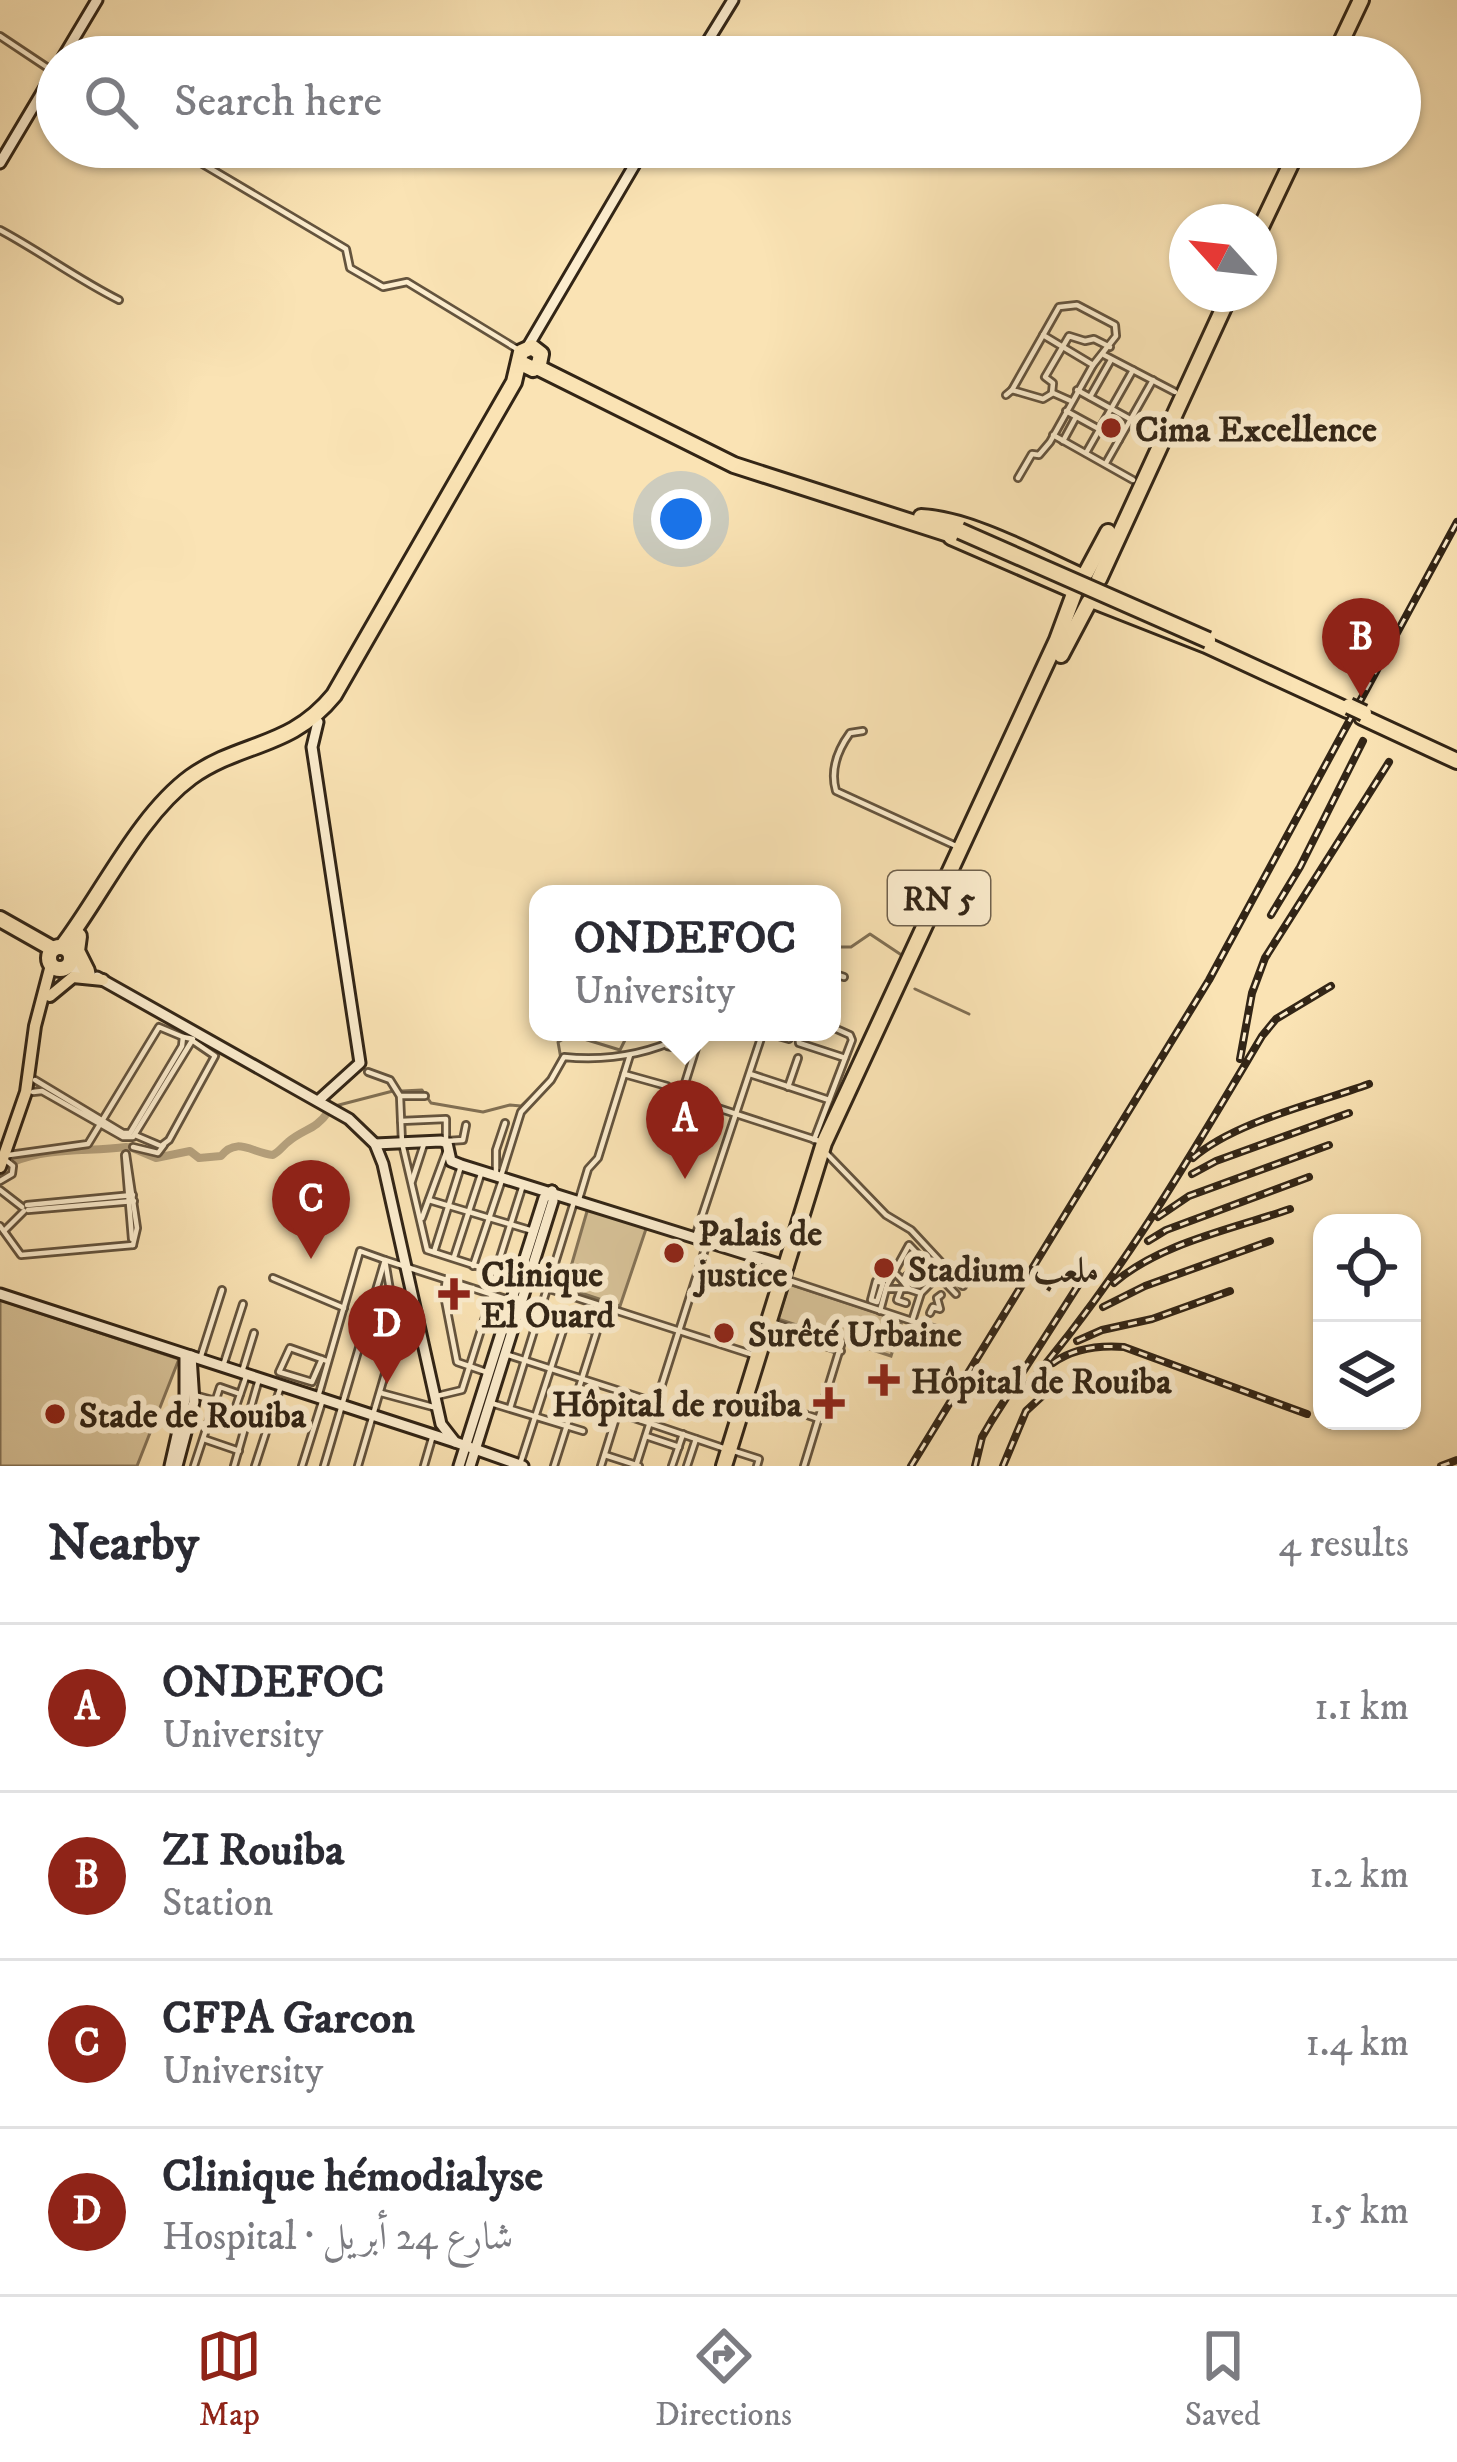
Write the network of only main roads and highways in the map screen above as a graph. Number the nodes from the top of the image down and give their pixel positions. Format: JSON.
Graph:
{"nodes":[{"id":1,"x":1364,"y":0,"type":"edge"},
{"id":2,"x":1347,"y":36,"type":"edge"},
{"id":3,"x":1284,"y":168,"type":"edge"},
{"id":4,"x":1286,"y":168,"type":"edge"},
{"id":5,"x":1265,"y":204,"type":"edge"},
{"id":6,"x":1271,"y":204,"type":"edge"},
{"id":7,"x":1216,"y":312,"type":"edge"},
{"id":8,"x":1216,"y":312,"type":"edge"},
{"id":9,"x":531,"y":358,"type":"junction"},
{"id":10,"x":920,"y":520,"type":"junction"},
{"id":11,"x":1085,"y":583,"type":"junction"},
{"id":12,"x":1091,"y":602,"type":"junction"},
{"id":13,"x":1207,"y":642,"type":"junction"},
{"id":14,"x":1457,"y":758,"type":"edge"},
{"id":15,"x":0,"y":924,"type":"edge"},
{"id":16,"x":77,"y":932,"type":"junction"},
{"id":17,"x":55,"y":957,"type":"junction"},
{"id":18,"x":88,"y":972,"type":"road end"},
{"id":19,"x":103,"y":980,"type":"road end"},
{"id":20,"x":50,"y":996,"type":"junction"},
{"id":21,"x":839,"y":1106,"type":"junction"},
{"id":22,"x":3,"y":1157,"type":"edge"},
{"id":23,"x":724,"y":1466,"type":"edge"}],
"edges":[{"from":1,"to":2,"type":"highway"},
{"from":3,"to":5,"type":"highway"},
{"from":4,"to":6,"type":"highway"},
{"from":7,"to":11,"type":"highway","number":"RN 5"},
{"from":8,"to":11,"type":"highway","number":"RN 5"},
{"from":9,"to":10,"type":"highway"},
{"from":9,"to":16,"type":"highway"},
{"from":9,"to":16,"type":"highway"},
{"from":10,"to":11,"type":"highway"},
{"from":10,"to":13,"type":"highway","bridge":true},
{"from":11,"to":12,"type":"highway"},
{"from":11,"to":13,"type":"highway"},
{"from":11,"to":21,"type":"highway","number":"RN 5"},
{"from":12,"to":13,"type":"highway"},
{"from":12,"to":21,"type":"highway","number":"RN 5"},
{"from":13,"to":14,"type":"highway"},
{"from":15,"to":17,"type":"highway"},
{"from":16,"to":17,"type":"highway"},
{"from":16,"to":17,"type":"highway"},
{"from":16,"to":18,"type":"highway"},
{"from":17,"to":20,"type":"main road"},
{"from":17,"to":22,"type":"main road"},
{"from":19,"to":20,"type":"main road"},
{"from":20,"to":22,"type":"main road"},
{"from":21,"to":23,"type":"highway","number":"RN 5"}]}
